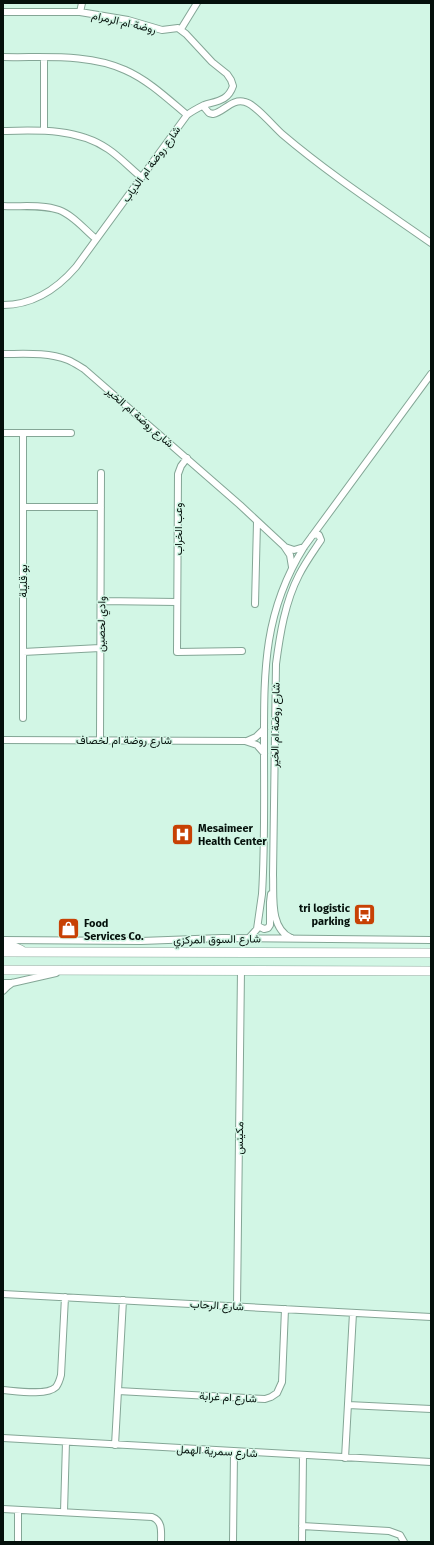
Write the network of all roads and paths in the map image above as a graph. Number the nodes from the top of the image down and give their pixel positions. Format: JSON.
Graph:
{"nodes":[{"id":1,"x":82,"y":3,"type":"edge"},
{"id":2,"x":197,"y":3,"type":"edge"},
{"id":3,"x":3,"y":12,"type":"edge"},
{"id":4,"x":80,"y":12,"type":"junction"},
{"id":5,"x":180,"y":29,"type":"junction"},
{"id":6,"x":3,"y":57,"type":"edge"},
{"id":7,"x":44,"y":58,"type":"junction"},
{"id":8,"x":203,"y":106,"type":"junction"},
{"id":9,"x":187,"y":115,"type":"junction"},
{"id":10,"x":44,"y":130,"type":"junction"},
{"id":11,"x":3,"y":131,"type":"edge"},
{"id":12,"x":142,"y":177,"type":"junction"},
{"id":13,"x":3,"y":206,"type":"edge"},
{"id":14,"x":96,"y":239,"type":"junction"},
{"id":15,"x":431,"y":243,"type":"edge"},
{"id":16,"x":3,"y":305,"type":"edge"},
{"id":17,"x":3,"y":354,"type":"edge"},
{"id":18,"x":431,"y":374,"type":"edge"},
{"id":19,"x":3,"y":433,"type":"edge"},
{"id":20,"x":23,"y":433,"type":"junction"},
{"id":21,"x":71,"y":433,"type":"dead end"},
{"id":22,"x":187,"y":458,"type":"junction"},
{"id":23,"x":101,"y":473,"type":"dead end"},
{"id":24,"x":23,"y":507,"type":"junction"},
{"id":25,"x":101,"y":507,"type":"junction"},
{"id":26,"x":257,"y":522,"type":"junction"},
{"id":27,"x":312,"y":536,"type":"junction"},
{"id":28,"x":284,"y":546,"type":"junction"},
{"id":29,"x":304,"y":547,"type":"junction"},
{"id":30,"x":292,"y":567,"type":"junction"},
{"id":31,"x":102,"y":601,"type":"junction"},
{"id":32,"x":177,"y":602,"type":"junction"},
{"id":33,"x":255,"y":604,"type":"dead end"},
{"id":34,"x":100,"y":648,"type":"junction"},
{"id":35,"x":242,"y":651,"type":"dead end"},
{"id":36,"x":23,"y":652,"type":"junction"},
{"id":37,"x":23,"y":718,"type":"dead end"},
{"id":38,"x":264,"y":729,"type":"junction"},
{"id":39,"x":3,"y":740,"type":"edge"},
{"id":40,"x":100,"y":740,"type":"junction"},
{"id":41,"x":245,"y":741,"type":"junction"},
{"id":42,"x":264,"y":753,"type":"junction"},
{"id":43,"x":273,"y":888,"type":"junction"},
{"id":44,"x":258,"y":926,"type":"junction"},
{"id":45,"x":249,"y":938,"type":"junction"},
{"id":46,"x":292,"y":938,"type":"junction"},
{"id":47,"x":431,"y":940,"type":"edge"},
{"id":48,"x":3,"y":941,"type":"edge"},
{"id":49,"x":3,"y":952,"type":"edge"},
{"id":50,"x":23,"y":952,"type":"junction"},
{"id":51,"x":431,"y":953,"type":"edge"},
{"id":52,"x":3,"y":970,"type":"edge"},
{"id":53,"x":68,"y":970,"type":"junction"},
{"id":54,"x":241,"y":970,"type":"junction"},
{"id":55,"x":431,"y":971,"type":"edge"},
{"id":56,"x":3,"y":983,"type":"edge"},
{"id":57,"x":12,"y":984,"type":"junction"},
{"id":58,"x":3,"y":991,"type":"edge"},
{"id":59,"x":3,"y":1294,"type":"edge"},
{"id":60,"x":65,"y":1297,"type":"junction"},
{"id":61,"x":123,"y":1300,"type":"junction"},
{"id":62,"x":237,"y":1306,"type":"junction"},
{"id":63,"x":284,"y":1309,"type":"junction"},
{"id":64,"x":353,"y":1313,"type":"junction"},
{"id":65,"x":431,"y":1317,"type":"edge"},
{"id":66,"x":3,"y":1390,"type":"edge"},
{"id":67,"x":118,"y":1391,"type":"junction"},
{"id":68,"x":348,"y":1405,"type":"junction"},
{"id":69,"x":431,"y":1409,"type":"edge"},
{"id":70,"x":3,"y":1438,"type":"edge"},
{"id":71,"x":66,"y":1442,"type":"junction"},
{"id":72,"x":115,"y":1445,"type":"junction"},
{"id":73,"x":234,"y":1452,"type":"junction"},
{"id":74,"x":303,"y":1456,"type":"junction"},
{"id":75,"x":345,"y":1458,"type":"junction"},
{"id":76,"x":431,"y":1462,"type":"edge"},
{"id":77,"x":3,"y":1509,"type":"edge"},
{"id":78,"x":18,"y":1510,"type":"junction"},
{"id":79,"x":64,"y":1512,"type":"junction"},
{"id":80,"x":302,"y":1526,"type":"junction"},
{"id":81,"x":18,"y":1542,"type":"edge"},
{"id":82,"x":161,"y":1542,"type":"edge"},
{"id":83,"x":233,"y":1542,"type":"edge"},
{"id":84,"x":302,"y":1542,"type":"edge"},
{"id":85,"x":404,"y":1542,"type":"edge"}],
"edges":[{"from":1,"to":4,"type":"street"},
{"from":2,"to":5,"type":"street"},
{"from":3,"to":4,"type":"street","name":"روضة ام الرمرام"},
{"from":4,"to":5,"type":"street","name":"روضة ام الرمرام"},
{"from":5,"to":8,"type":"street"},
{"from":6,"to":7,"type":"street","name":"شارع روضة ام الذياب"},
{"from":7,"to":9,"type":"street","name":"شارع روضة ام الذياب"},
{"from":7,"to":10,"type":"street"},
{"from":8,"to":9,"type":"street"},
{"from":8,"to":15,"type":"street"},
{"from":9,"to":12,"type":"street","name":"شارع روضة ام الذياب"},
{"from":10,"to":11,"type":"street"},
{"from":10,"to":12,"type":"street"},
{"from":12,"to":14,"type":"street","name":"شارع روضة ام الذياب"},
{"from":13,"to":14,"type":"street"},
{"from":14,"to":16,"type":"street","name":"شارع روضة ام الذياب"},
{"from":17,"to":22,"type":"street","name":"شارع روضة ام الخير"},
{"from":18,"to":27,"type":"street"},
{"from":19,"to":20,"type":"street"},
{"from":20,"to":21,"type":"street"},
{"from":20,"to":24,"type":"street","name":"بو قليلة"},
{"from":22,"to":26,"type":"street","name":"شارع روضة ام الخير"},
{"from":22,"to":32,"type":"street","name":"وعب الخراب"},
{"from":23,"to":25,"type":"street","name":"وادي لحصين"},
{"from":24,"to":25,"type":"street"},
{"from":24,"to":36,"type":"street","name":"بو قليلة"},
{"from":25,"to":31,"type":"street","name":"وادي لحصين"},
{"from":26,"to":28,"type":"street","name":"شارع روضة ام الخير"},
{"from":26,"to":33,"type":"street"},
{"from":27,"to":29,"type":"street","name":"شارع روضة ام الخير"},
{"from":27,"to":43,"type":"street","name":"شارع روضة ام الخير"},
{"from":28,"to":29,"type":"street"},
{"from":28,"to":30,"type":"street","name":"شارع روضة ام الخير"},
{"from":29,"to":30,"type":"street","name":"شارع روضة ام الخير"},
{"from":30,"to":38,"type":"street","name":"شارع روضة ام الخير"},
{"from":31,"to":32,"type":"street"},
{"from":31,"to":34,"type":"street","name":"وادي لحصين"},
{"from":32,"to":35,"type":"street","name":"وعب الخراب"},
{"from":34,"to":36,"type":"street"},
{"from":34,"to":40,"type":"street","name":"وادي لحصين"},
{"from":36,"to":37,"type":"street","name":"بو قليلة"},
{"from":38,"to":41,"type":"street"},
{"from":38,"to":42,"type":"street","name":"شارع روضة ام الخير"},
{"from":39,"to":40,"type":"street","name":"شارع روضة ام لخصاف"},
{"from":40,"to":41,"type":"street","name":"شارع روضة ام لخصاف"},
{"from":41,"to":42,"type":"street","name":"شارع روضة ام لخصاف"},
{"from":42,"to":44,"type":"street","name":"شارع روضة ام الخير"},
{"from":43,"to":44,"type":"street"},
{"from":43,"to":46,"type":"street","name":"شارع روضة ام الخير"},
{"from":44,"to":45,"type":"street"},
{"from":45,"to":46,"type":"street","name":"شارع السوق المركزي"},
{"from":45,"to":48,"type":"street","name":"شارع السوق المركزي"},
{"from":46,"to":47,"type":"street","name":"شارع السوق المركزي"},
{"from":48,"to":50,"type":"main road"},
{"from":49,"to":50,"type":"main road","name":"شارع السوق المركزي"},
{"from":50,"to":51,"type":"main road","name":"شارع السوق المركزي"},
{"from":52,"to":53,"type":"main road"},
{"from":53,"to":54,"type":"main road"},
{"from":53,"to":57,"type":"street"},
{"from":54,"to":55,"type":"main road"},
{"from":54,"to":62,"type":"street","name":"مكينس"},
{"from":56,"to":57,"type":"street"},
{"from":57,"to":58,"type":"street"},
{"from":59,"to":60,"type":"street","name":"شارع الرحاب"},
{"from":60,"to":61,"type":"street","name":"شارع الرحاب"},
{"from":60,"to":66,"type":"street"},
{"from":61,"to":62,"type":"street","name":"شارع الرحاب"},
{"from":61,"to":67,"type":"street"},
{"from":62,"to":63,"type":"street","name":"شارع الرحاب"},
{"from":63,"to":64,"type":"street","name":"شارع الرحاب"},
{"from":63,"to":67,"type":"street","name":"شارع ام غرابة"},
{"from":64,"to":65,"type":"street","name":"شارع الرحاب"},
{"from":64,"to":68,"type":"street"},
{"from":67,"to":72,"type":"street"},
{"from":68,"to":69,"type":"street"},
{"from":68,"to":75,"type":"street"},
{"from":70,"to":71,"type":"street","name":"شارع سمرية الهمل"},
{"from":71,"to":72,"type":"street","name":"شارع سمرية الهمل"},
{"from":71,"to":79,"type":"street"},
{"from":72,"to":73,"type":"street","name":"شارع سمرية الهمل"},
{"from":73,"to":74,"type":"street","name":"شارع سمرية الهمل"},
{"from":73,"to":83,"type":"street"},
{"from":74,"to":75,"type":"street","name":"شارع سمرية الهمل"},
{"from":74,"to":80,"type":"street"},
{"from":75,"to":76,"type":"street","name":"شارع سمرية الهمل"},
{"from":77,"to":78,"type":"street"},
{"from":78,"to":79,"type":"street"},
{"from":78,"to":81,"type":"street"},
{"from":79,"to":82,"type":"street"},
{"from":80,"to":84,"type":"street"},
{"from":80,"to":85,"type":"street"}]}
